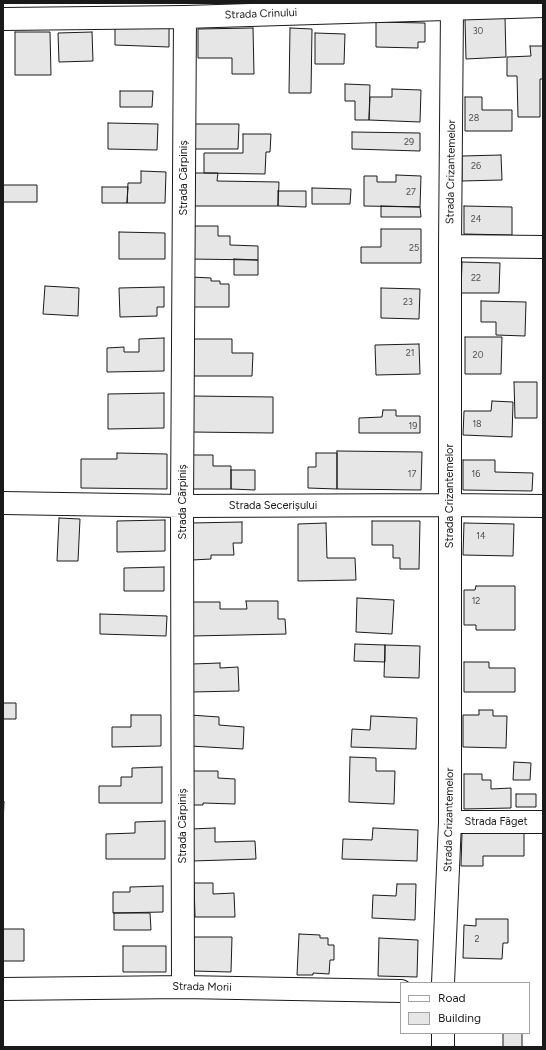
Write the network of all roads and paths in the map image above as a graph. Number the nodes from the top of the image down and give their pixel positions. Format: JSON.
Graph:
{"nodes":[{"id":1,"x":543,"y":6,"type":"edge"},
{"id":2,"x":452,"y":8,"type":"junction"},
{"id":3,"x":185,"y":17,"type":"junction"},
{"id":4,"x":3,"y":19,"type":"edge"},
{"id":5,"x":450,"y":246,"type":"junction"},
{"id":6,"x":543,"y":247,"type":"edge"},
{"id":7,"x":3,"y":503,"type":"edge"},
{"id":8,"x":450,"y":505,"type":"junction"},
{"id":9,"x":182,"y":506,"type":"junction"},
{"id":10,"x":543,"y":506,"type":"edge"},
{"id":11,"x":450,"y":822,"type":"junction"},
{"id":12,"x":543,"y":822,"type":"edge"},
{"id":13,"x":443,"y":982,"type":"edge"},
{"id":14,"x":183,"y":987,"type":"junction"},
{"id":15,"x":3,"y":989,"type":"edge"},
{"id":16,"x":400,"y":991,"type":"edge"},
{"id":17,"x":443,"y":1034,"type":"edge"},
{"id":18,"x":443,"y":1047,"type":"edge"}],
"edges":[{"from":1,"to":2,"type":"street","name":"Strada Crinului"},
{"from":2,"to":3,"type":"street","name":"Strada Crinului"},
{"from":2,"to":5,"type":"street","name":"Strada Crizantemelor"},
{"from":3,"to":4,"type":"street","name":"Strada Crinului"},
{"from":3,"to":9,"type":"street","name":"Strada Cărpiniș"},
{"from":5,"to":6,"type":"street"},
{"from":5,"to":8,"type":"street","name":"Strada Crizantemelor"},
{"from":7,"to":9,"type":"street","name":"Strada Secerișului"},
{"from":8,"to":9,"type":"street","name":"Strada Secerișului"},
{"from":8,"to":10,"type":"street","name":"Strada Secerișului"},
{"from":8,"to":11,"type":"street","name":"Strada Crizantemelor"},
{"from":9,"to":14,"type":"street","name":"Strada Cărpiniș"},
{"from":11,"to":12,"type":"street","name":"Strada Făget"},
{"from":11,"to":13,"type":"street","name":"Strada Crizantemelor"},
{"from":14,"to":15,"type":"street","name":"Strada Morii"},
{"from":14,"to":16,"type":"street","name":"Strada Morii"},
{"from":17,"to":18,"type":"street"}]}
